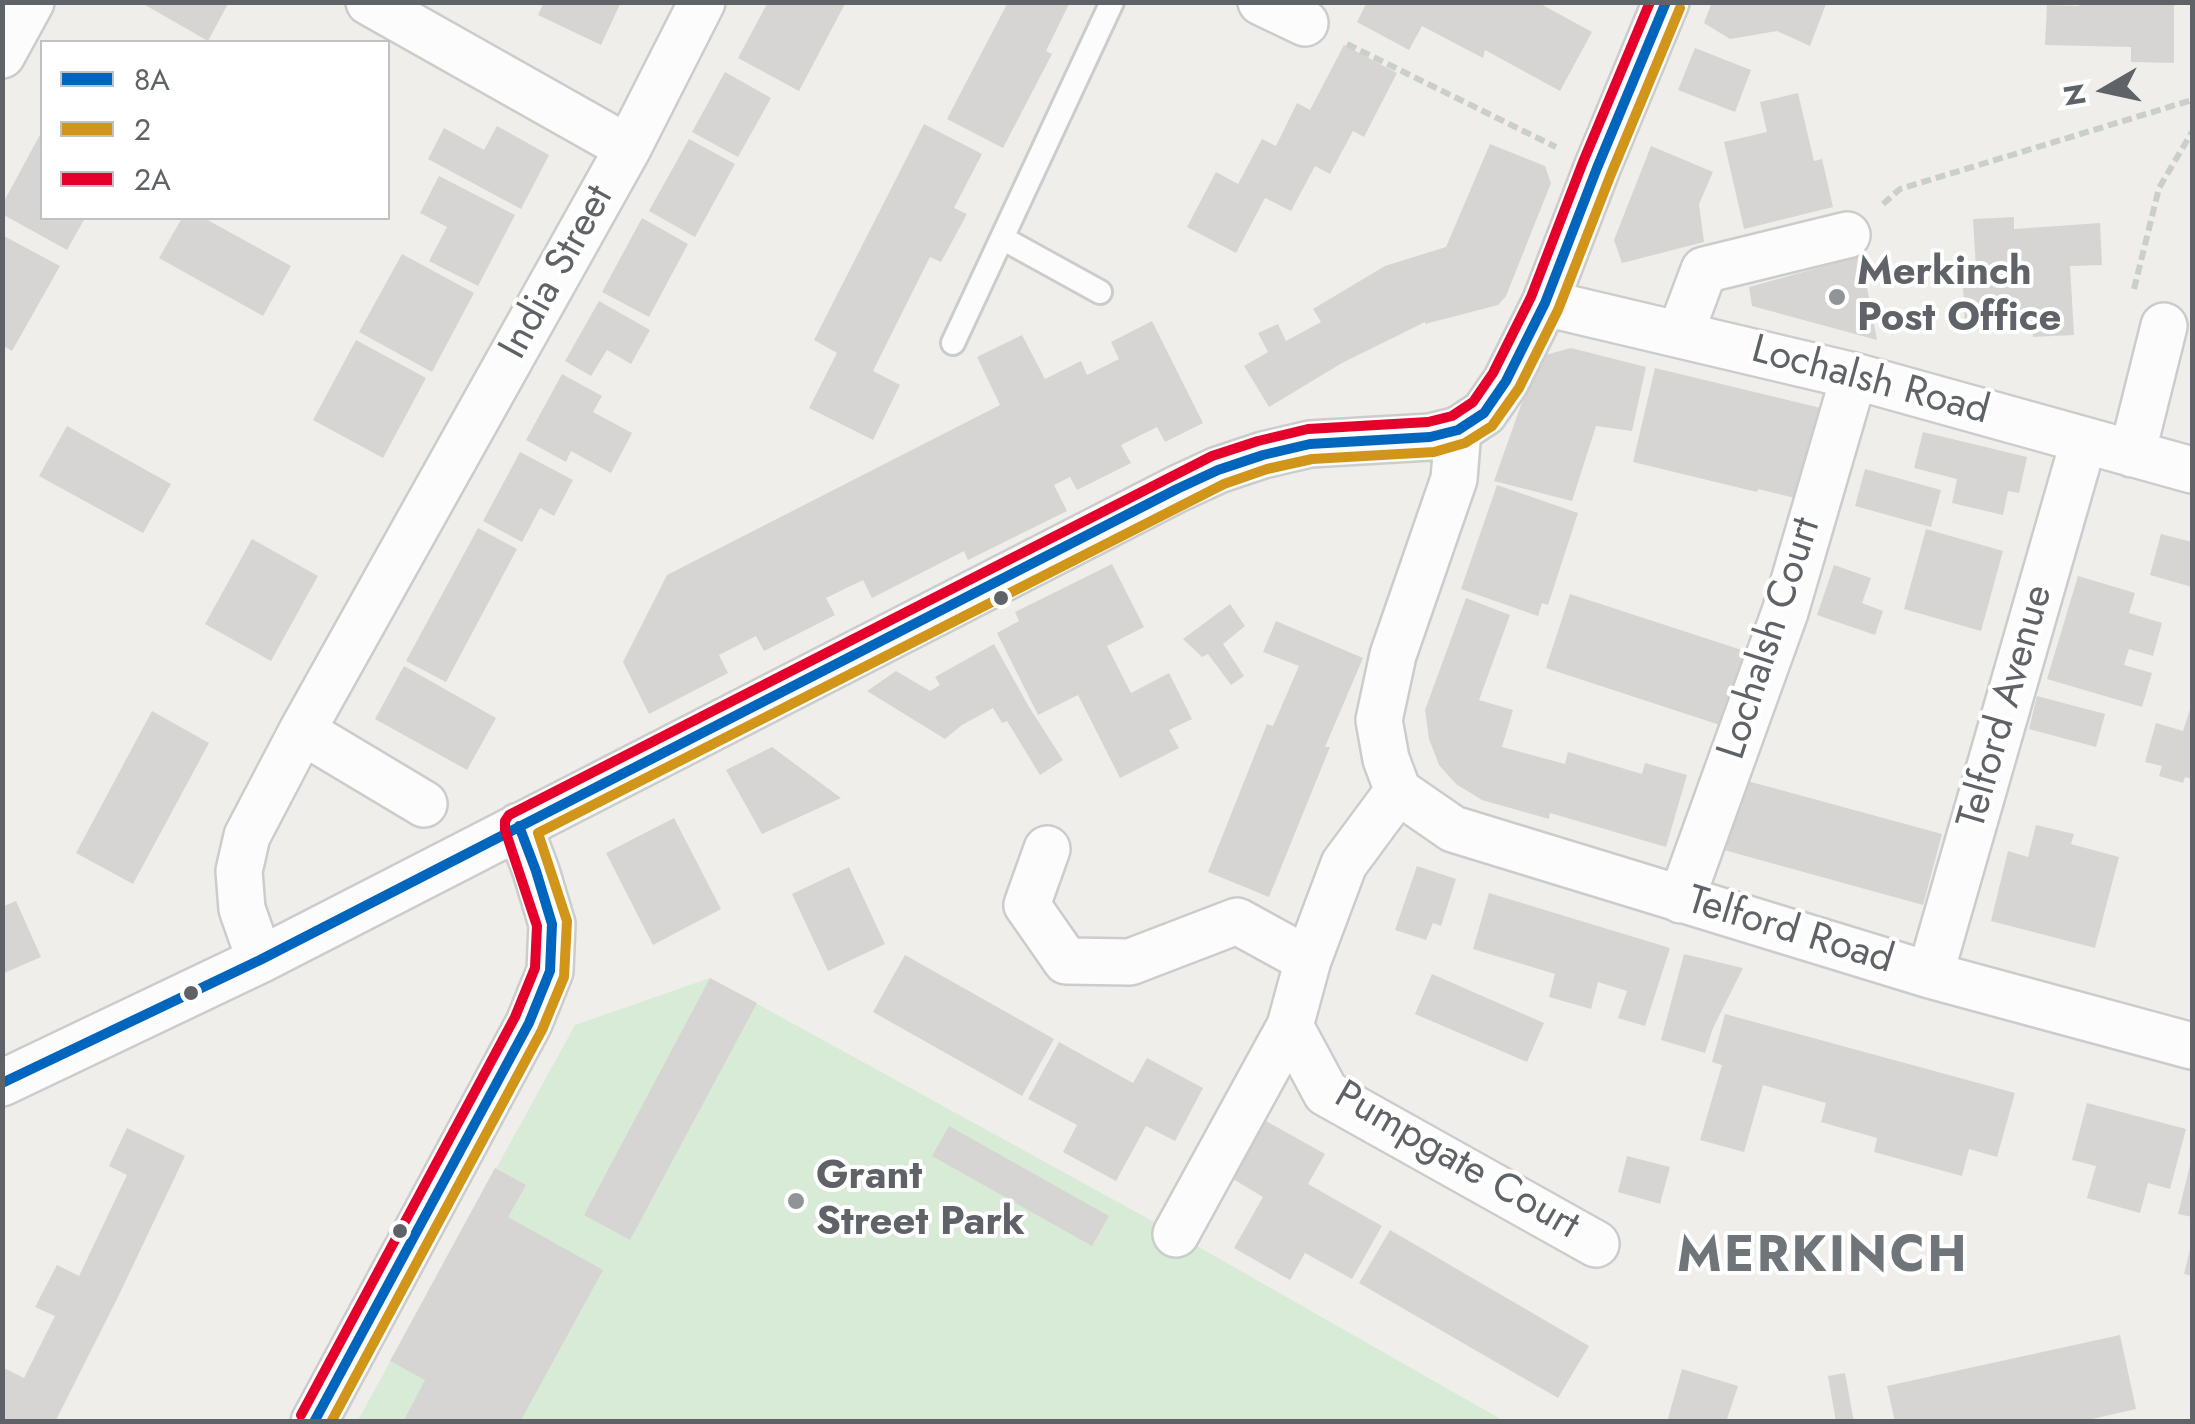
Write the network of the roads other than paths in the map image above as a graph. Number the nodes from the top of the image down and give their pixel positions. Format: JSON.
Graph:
{"nodes":[{"id":1,"x":32,"y":2,"type":"edge"},
{"id":2,"x":369,"y":2,"type":"edge"},
{"id":3,"x":702,"y":2,"type":"edge"},
{"id":4,"x":1112,"y":2,"type":"edge"},
{"id":5,"x":1261,"y":2,"type":"edge"},
{"id":6,"x":1666,"y":2,"type":"edge"},
{"id":7,"x":1305,"y":23,"type":"road end"},
{"id":8,"x":2,"y":55,"type":"edge"},
{"id":9,"x":628,"y":148,"type":"junction"},
{"id":10,"x":1847,"y":234,"type":"road end"},
{"id":11,"x":1002,"y":238,"type":"junction"},
{"id":12,"x":1100,"y":292,"type":"dead end"},
{"id":13,"x":1545,"y":302,"type":"junction"},
{"id":14,"x":2164,"y":326,"type":"road end"},
{"id":15,"x":1680,"y":334,"type":"junction"},
{"id":16,"x":953,"y":343,"type":"dead end"},
{"id":17,"x":1854,"y":376,"type":"junction"},
{"id":18,"x":1458,"y":430,"type":"junction"},
{"id":19,"x":2084,"y":440,"type":"junction"},
{"id":20,"x":2132,"y":454,"type":"junction"},
{"id":21,"x":2192,"y":470,"type":"edge"},
{"id":22,"x":302,"y":731,"type":"junction"},
{"id":23,"x":1398,"y":791,"type":"junction"},
{"id":24,"x":424,"y":804,"type":"dead end"},
{"id":25,"x":519,"y":826,"type":"junction"},
{"id":26,"x":1047,"y":849,"type":"dead end"},
{"id":27,"x":1681,"y":900,"type":"junction"},
{"id":28,"x":260,"y":960,"type":"junction"},
{"id":29,"x":1308,"y":960,"type":"junction"},
{"id":30,"x":1930,"y":975,"type":"junction"},
{"id":31,"x":1290,"y":1026,"type":"junction"},
{"id":32,"x":2192,"y":1046,"type":"edge"},
{"id":33,"x":2,"y":1083,"type":"edge"},
{"id":34,"x":1176,"y":1234,"type":"dead end"},
{"id":35,"x":1596,"y":1244,"type":"dead end"},
{"id":36,"x":314,"y":1422,"type":"edge"}],
"edges":[{"from":1,"to":8,"type":"street"},
{"from":2,"to":9,"type":"street"},
{"from":3,"to":9,"type":"street","name":"India Street"},
{"from":4,"to":11,"type":"lane"},
{"from":5,"to":7,"type":"street"},
{"from":6,"to":13,"type":"street"},
{"from":9,"to":22,"type":"street","name":"India Street"},
{"from":10,"to":15,"type":"street"},
{"from":11,"to":12,"type":"lane"},
{"from":11,"to":16,"type":"lane"},
{"from":13,"to":15,"type":"street","name":"Lochalsh Road"},
{"from":13,"to":18,"type":"street"},
{"from":14,"to":20,"type":"street"},
{"from":15,"to":17,"type":"street","name":"Lochalsh Road"},
{"from":17,"to":19,"type":"street","name":"Lochalsh Road"},
{"from":17,"to":27,"type":"street","name":"Lochalsh Court"},
{"from":18,"to":23,"type":"street"},
{"from":18,"to":25,"type":"street"},
{"from":19,"to":20,"type":"street","name":"Lochalsh Road"},
{"from":19,"to":30,"type":"street","name":"Telford Avenue"},
{"from":20,"to":21,"type":"street","name":"Lochalsh Road"},
{"from":22,"to":24,"type":"street"},
{"from":22,"to":28,"type":"street","name":"India Street"},
{"from":23,"to":27,"type":"street","name":"Telford Road"},
{"from":23,"to":29,"type":"street"},
{"from":25,"to":28,"type":"street"},
{"from":25,"to":36,"type":"street"},
{"from":26,"to":29,"type":"street"},
{"from":27,"to":30,"type":"street","name":"Telford Road"},
{"from":28,"to":33,"type":"street"},
{"from":29,"to":31,"type":"street"},
{"from":30,"to":32,"type":"street","name":"Telford Road"},
{"from":31,"to":34,"type":"street"},
{"from":31,"to":35,"type":"street","name":"Pumpgate Court"}]}
